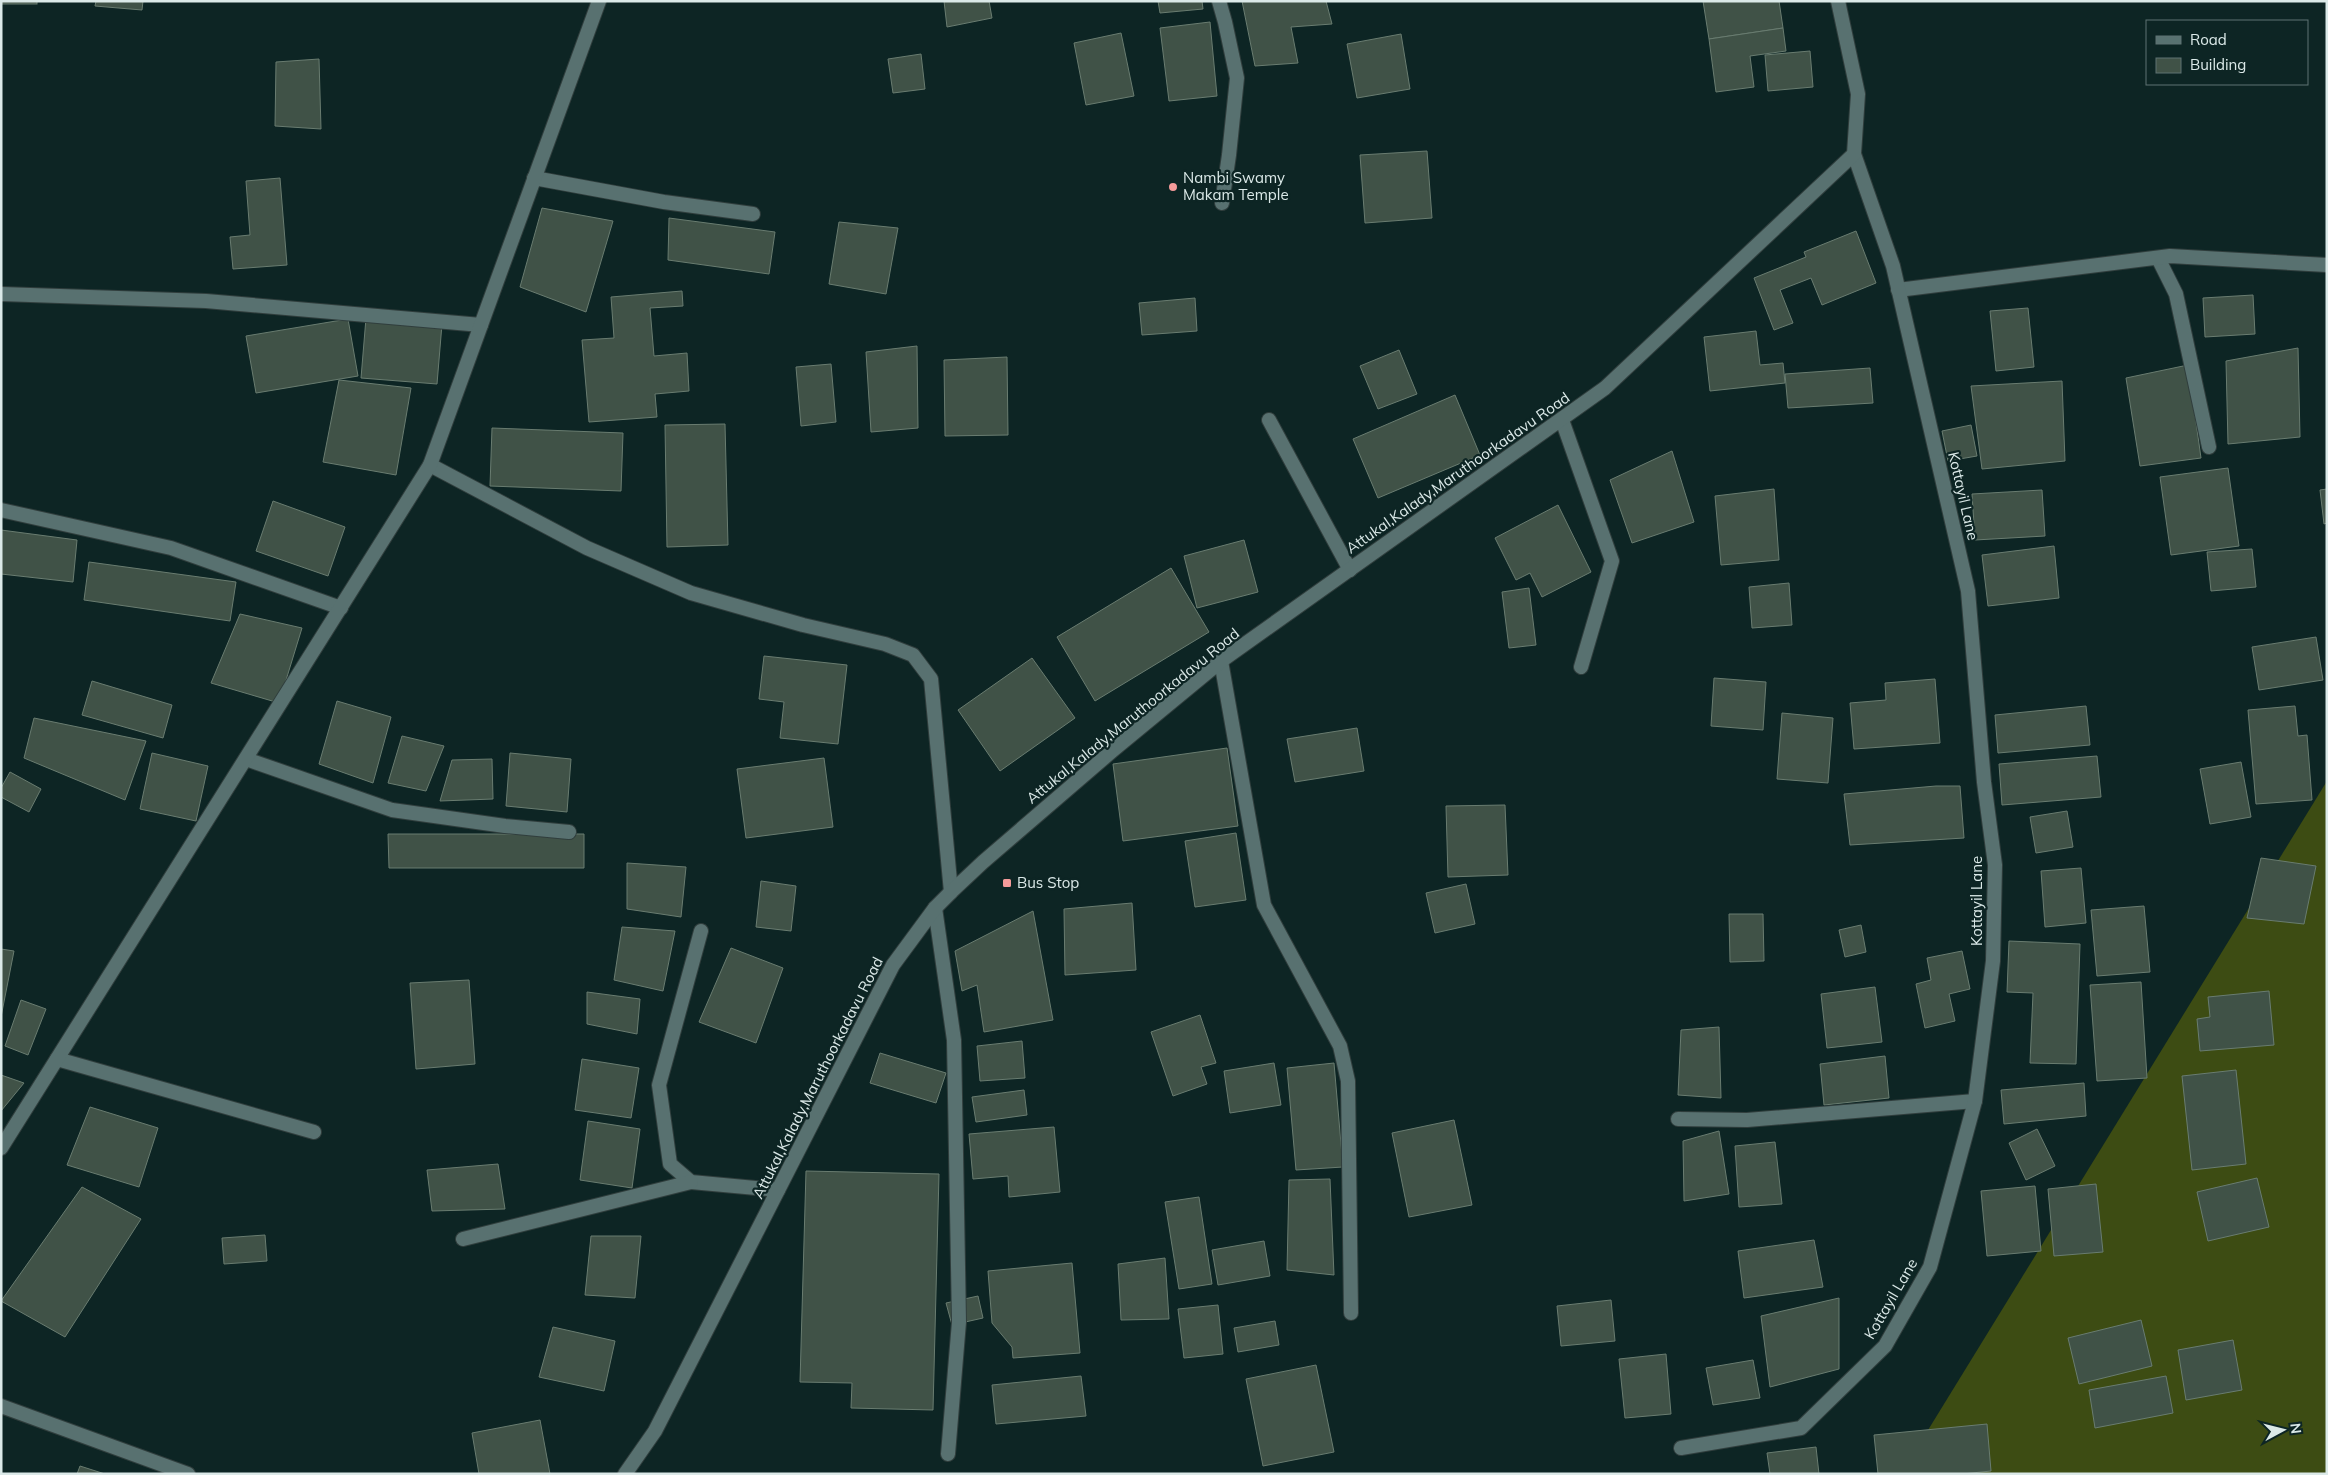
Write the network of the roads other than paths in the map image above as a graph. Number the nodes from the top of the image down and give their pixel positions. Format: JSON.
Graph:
{"nodes":[{"id":1,"x":599,"y":1,"type":"edge"},
{"id":2,"x":1218,"y":1,"type":"edge"},
{"id":3,"x":1838,"y":1,"type":"edge"},
{"id":4,"x":1854,"y":154,"type":"junction"},
{"id":5,"x":534,"y":178,"type":"junction"},
{"id":6,"x":1222,"y":203,"type":"dead end"},
{"id":7,"x":753,"y":214,"type":"dead end"},
{"id":8,"x":2158,"y":258,"type":"junction"},
{"id":9,"x":2327,"y":265,"type":"edge"},
{"id":10,"x":1898,"y":290,"type":"junction"},
{"id":11,"x":1,"y":294,"type":"edge"},
{"id":12,"x":481,"y":325,"type":"junction"},
{"id":13,"x":1270,"y":420,"type":"dead end"},
{"id":14,"x":1562,"y":420,"type":"junction"},
{"id":15,"x":2209,"y":448,"type":"dead end"},
{"id":16,"x":430,"y":465,"type":"junction"},
{"id":17,"x":1,"y":510,"type":"edge"},
{"id":18,"x":1350,"y":570,"type":"junction"},
{"id":19,"x":341,"y":608,"type":"junction"},
{"id":20,"x":1221,"y":661,"type":"junction"},
{"id":21,"x":1580,"y":667,"type":"dead end"},
{"id":22,"x":246,"y":759,"type":"junction"},
{"id":23,"x":569,"y":832,"type":"dead end"},
{"id":24,"x":951,"y":892,"type":"junction"},
{"id":25,"x":936,"y":908,"type":"junction"},
{"id":26,"x":701,"y":930,"type":"dead end"},
{"id":27,"x":57,"y":1059,"type":"junction"},
{"id":28,"x":1975,"y":1101,"type":"junction"},
{"id":29,"x":1678,"y":1119,"type":"dead end"},
{"id":30,"x":314,"y":1132,"type":"dead end"},
{"id":31,"x":1,"y":1148,"type":"edge"},
{"id":32,"x":690,"y":1182,"type":"junction"},
{"id":33,"x":778,"y":1190,"type":"junction"},
{"id":34,"x":463,"y":1239,"type":"dead end"},
{"id":35,"x":1351,"y":1313,"type":"dead end"},
{"id":36,"x":1,"y":1406,"type":"edge"},
{"id":37,"x":1681,"y":1448,"type":"dead end"},
{"id":38,"x":948,"y":1454,"type":"dead end"},
{"id":39,"x":188,"y":1474,"type":"edge"},
{"id":40,"x":625,"y":1474,"type":"edge"}],
"edges":[{"from":1,"to":5,"type":"street"},
{"from":2,"to":6,"type":"street"},
{"from":3,"to":4,"type":"street"},
{"from":4,"to":10,"type":"street","name":"Kottayil Lane"},
{"from":4,"to":14,"type":"street","name":"Attukal,Kalady,Maruthoorkadavu Road"},
{"from":5,"to":7,"type":"street"},
{"from":5,"to":12,"type":"street"},
{"from":8,"to":9,"type":"street"},
{"from":8,"to":10,"type":"street"},
{"from":8,"to":15,"type":"street"},
{"from":10,"to":28,"type":"street","name":"Kottayil Lane"},
{"from":11,"to":12,"type":"street"},
{"from":12,"to":16,"type":"street"},
{"from":13,"to":18,"type":"street"},
{"from":14,"to":18,"type":"street","name":"Attukal,Kalady,Maruthoorkadavu Road"},
{"from":14,"to":21,"type":"street"},
{"from":16,"to":19,"type":"street"},
{"from":16,"to":24,"type":"street"},
{"from":17,"to":19,"type":"street"},
{"from":18,"to":20,"type":"street","name":"Attukal,Kalady,Maruthoorkadavu Road"},
{"from":19,"to":22,"type":"street"},
{"from":20,"to":24,"type":"street","name":"Attukal,Kalady,Maruthoorkadavu Road"},
{"from":20,"to":35,"type":"street"},
{"from":22,"to":23,"type":"street"},
{"from":22,"to":27,"type":"street"},
{"from":24,"to":25,"type":"street","name":"Attukal,Kalady,Maruthoorkadavu Road"},
{"from":25,"to":33,"type":"street","name":"Attukal,Kalady,Maruthoorkadavu Road"},
{"from":25,"to":38,"type":"street"},
{"from":26,"to":32,"type":"street"},
{"from":27,"to":30,"type":"street"},
{"from":27,"to":31,"type":"street"},
{"from":28,"to":29,"type":"street"},
{"from":28,"to":37,"type":"street","name":"Kottayil Lane"},
{"from":32,"to":33,"type":"street"},
{"from":32,"to":34,"type":"street"},
{"from":33,"to":40,"type":"street","name":"Attukal,Kalady,Maruthoorkadavu Road"},
{"from":36,"to":39,"type":"street"}]}
